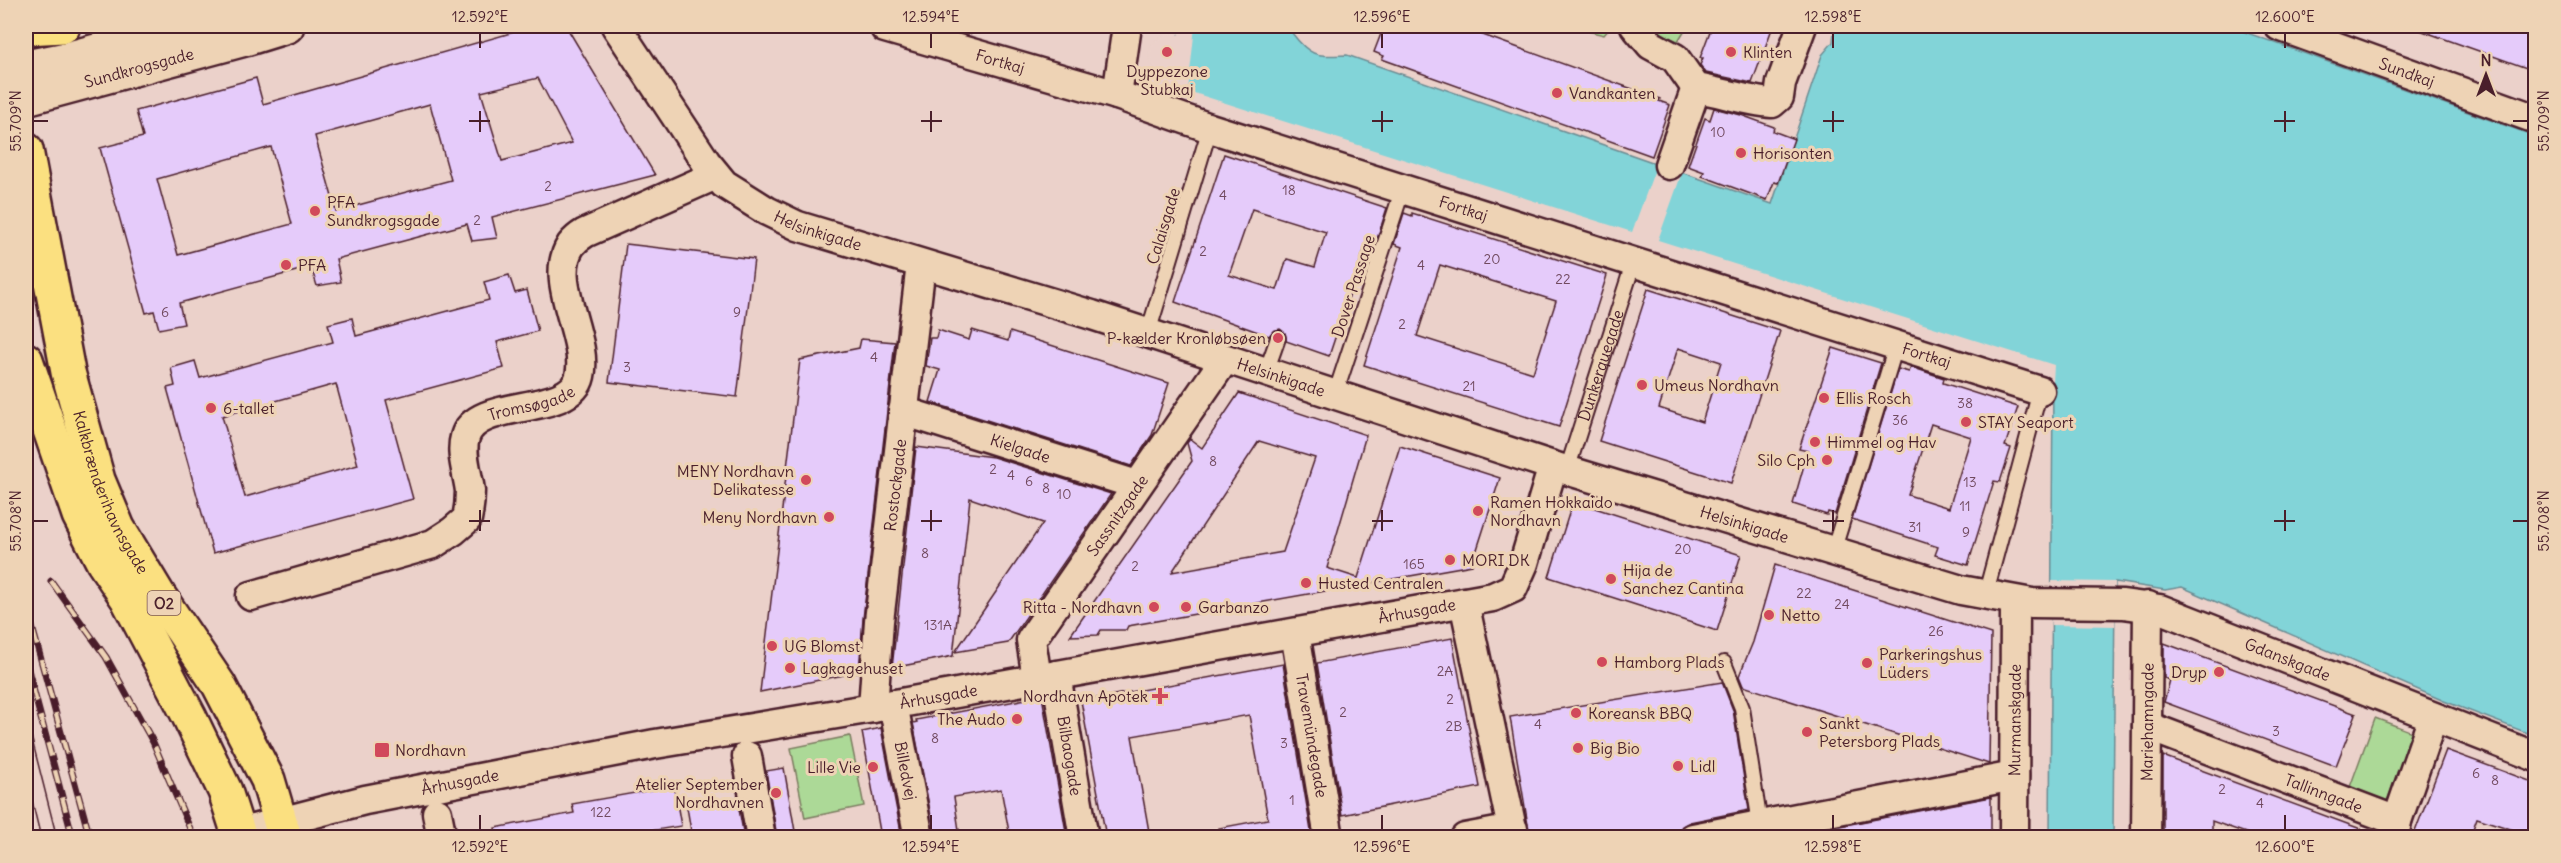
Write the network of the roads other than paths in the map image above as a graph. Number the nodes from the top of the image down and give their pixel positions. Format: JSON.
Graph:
{"nodes":[{"id":1,"x":63,"y":26,"type":"edge"},
{"id":2,"x":189,"y":26,"type":"edge"},
{"id":3,"x":287,"y":26,"type":"edge"},
{"id":4,"x":616,"y":26,"type":"edge"},
{"id":5,"x":1127,"y":26,"type":"edge"},
{"id":6,"x":1635,"y":26,"type":"edge"},
{"id":7,"x":1802,"y":26,"type":"edge"},
{"id":8,"x":2279,"y":26,"type":"edge"},
{"id":9,"x":26,"y":28,"type":"edge"},
{"id":10,"x":885,"y":28,"type":"dead end"},
{"id":11,"x":26,"y":67,"type":"edge"},
{"id":12,"x":1696,"y":88,"type":"junction"},
{"id":13,"x":1117,"y":95,"type":"junction"},
{"id":14,"x":26,"y":98,"type":"edge"},
{"id":15,"x":2535,"y":118,"type":"edge"},
{"id":16,"x":1210,"y":128,"type":"junction"},
{"id":17,"x":26,"y":150,"type":"edge"},
{"id":18,"x":1669,"y":165,"type":"dead end"},
{"id":19,"x":716,"y":175,"type":"junction"},
{"id":20,"x":1403,"y":188,"type":"junction"},
{"id":21,"x":1634,"y":261,"type":"junction"},
{"id":22,"x":921,"y":264,"type":"junction"},
{"id":23,"x":1148,"y":333,"type":"junction"},
{"id":24,"x":1278,"y":339,"type":"dead end"},
{"id":25,"x":1896,"y":346,"type":"junction"},
{"id":26,"x":1225,"y":359,"type":"junction"},
{"id":27,"x":26,"y":360,"type":"edge"},
{"id":28,"x":1266,"y":372,"type":"junction"},
{"id":29,"x":2040,"y":391,"type":"joint"},
{"id":30,"x":1335,"y":395,"type":"junction"},
{"id":31,"x":903,"y":411,"type":"junction"},
{"id":32,"x":1560,"y":468,"type":"junction"},
{"id":33,"x":1137,"y":485,"type":"junction"},
{"id":34,"x":1833,"y":552,"type":"junction"},
{"id":35,"x":251,"y":596,"type":"dead end"},
{"id":36,"x":1984,"y":596,"type":"junction"},
{"id":37,"x":1464,"y":602,"type":"junction"},
{"id":38,"x":2023,"y":602,"type":"junction"},
{"id":39,"x":2135,"y":605,"type":"junction"},
{"id":40,"x":1295,"y":633,"type":"junction"},
{"id":41,"x":1724,"y":663,"type":"dead end"},
{"id":42,"x":1046,"y":677,"type":"junction"},
{"id":43,"x":883,"y":706,"type":"junction"},
{"id":44,"x":2433,"y":717,"type":"junction"},
{"id":45,"x":2147,"y":726,"type":"junction"},
{"id":46,"x":747,"y":756,"type":"dead end"},
{"id":47,"x":2535,"y":757,"type":"edge"},
{"id":48,"x":2014,"y":776,"type":"junction"},
{"id":49,"x":1760,"y":824,"type":"junction"},
{"id":50,"x":2395,"y":829,"type":"edge"},
{"id":51,"x":283,"y":830,"type":"edge"},
{"id":52,"x":1513,"y":833,"type":"edge"},
{"id":53,"x":1732,"y":833,"type":"edge"},
{"id":54,"x":239,"y":835,"type":"edge"},
{"id":55,"x":761,"y":837,"type":"edge"},
{"id":56,"x":919,"y":837,"type":"edge"},
{"id":57,"x":1084,"y":837,"type":"edge"},
{"id":58,"x":1329,"y":837,"type":"edge"},
{"id":59,"x":1465,"y":837,"type":"edge"},
{"id":60,"x":1693,"y":837,"type":"edge"},
{"id":61,"x":2014,"y":837,"type":"edge"},
{"id":62,"x":2146,"y":837,"type":"edge"}],
"edges":[{"from":1,"to":9,"type":"main road"},
{"from":2,"to":11,"type":"street","name":"Sundkrogsgade"},
{"from":3,"to":14,"type":"street","name":"Sundkrogsgade"},
{"from":4,"to":19,"type":"street","name":"Helsinkigade"},
{"from":5,"to":13,"type":"street"},
{"from":6,"to":12,"type":"street"},
{"from":7,"to":12,"type":"street"},
{"from":8,"to":15,"type":"street","name":"Sundkaj"},
{"from":10,"to":13,"type":"street","name":"Fortkaj"},
{"from":12,"to":18,"type":"street"},
{"from":13,"to":16,"type":"street","name":"Fortkaj"},
{"from":16,"to":20,"type":"street","name":"Fortkaj"},
{"from":16,"to":23,"type":"lane","name":"Calaisgade"},
{"from":17,"to":51,"type":"main road","name":"Kalkbrænderihavnsgade","number":"O2"},
{"from":19,"to":22,"type":"street","name":"Helsinkigade"},
{"from":19,"to":35,"type":"street","name":"Tromsøgade"},
{"from":20,"to":21,"type":"street","name":"Fortkaj"},
{"from":20,"to":30,"type":"lane","name":"Dover Passage"},
{"from":21,"to":25,"type":"street","name":"Fortkaj"},
{"from":21,"to":32,"type":"lane","name":"Dunkerquegade"},
{"from":22,"to":23,"type":"street","name":"Helsinkigade"},
{"from":22,"to":31,"type":"street","name":"Rostockgade"},
{"from":23,"to":26,"type":"street","name":"Helsinkigade"},
{"from":24,"to":28,"type":"lane"},
{"from":25,"to":29,"type":"street","name":"Fortkaj"},
{"from":25,"to":34,"type":"lane"},
{"from":26,"to":28,"type":"street","name":"Helsinkigade"},
{"from":26,"to":33,"type":"street","name":"Sassnitzgade"},
{"from":27,"to":54,"type":"main road","name":"Kalkbrænderihavnsgade","number":"O2"},
{"from":28,"to":30,"type":"street","name":"Helsinkigade"},
{"from":29,"to":36,"type":"lane"},
{"from":30,"to":32,"type":"street","name":"Helsinkigade"},
{"from":31,"to":33,"type":"street","name":"Kielgade"},
{"from":31,"to":43,"type":"street","name":"Rostockgade"},
{"from":32,"to":34,"type":"street","name":"Helsinkigade"},
{"from":32,"to":37,"type":"street","name":"Århusgade"},
{"from":33,"to":42,"type":"street","name":"Sassnitzgade"},
{"from":34,"to":36,"type":"street","name":"Helsinkigade"},
{"from":36,"to":38,"type":"street","name":"Helsinkigade"},
{"from":37,"to":40,"type":"street","name":"Århusgade"},
{"from":37,"to":52,"type":"street"},
{"from":38,"to":39,"type":"street","name":"Gdanskgade"},
{"from":38,"to":48,"type":"street","name":"Murmanskgade"},
{"from":39,"to":44,"type":"street","name":"Gdanskgade"},
{"from":39,"to":45,"type":"street","name":"Mariehamngade"},
{"from":40,"to":42,"type":"street","name":"Århusgade"},
{"from":40,"to":58,"type":"street","name":"Travemündegade"},
{"from":41,"to":49,"type":"lane"},
{"from":42,"to":43,"type":"street","name":"Århusgade"},
{"from":42,"to":57,"type":"street","name":"Bilbaogade"},
{"from":43,"to":51,"type":"street","name":"Århusgade"},
{"from":43,"to":56,"type":"street","name":"Billedvej"},
{"from":44,"to":47,"type":"street","name":"Gdanskgade"},
{"from":44,"to":50,"type":"street","name":"Tallinngade"},
{"from":45,"to":50,"type":"street","name":"Tallinngade"},
{"from":45,"to":62,"type":"street","name":"Mariehamngade"},
{"from":46,"to":55,"type":"street"},
{"from":48,"to":49,"type":"street"},
{"from":48,"to":61,"type":"street","name":"Murmanskgade"},
{"from":49,"to":53,"type":"street"},
{"from":51,"to":54,"type":"street","name":"Århusgade"},
{"from":52,"to":59,"type":"street"},
{"from":53,"to":60,"type":"street"}]}
